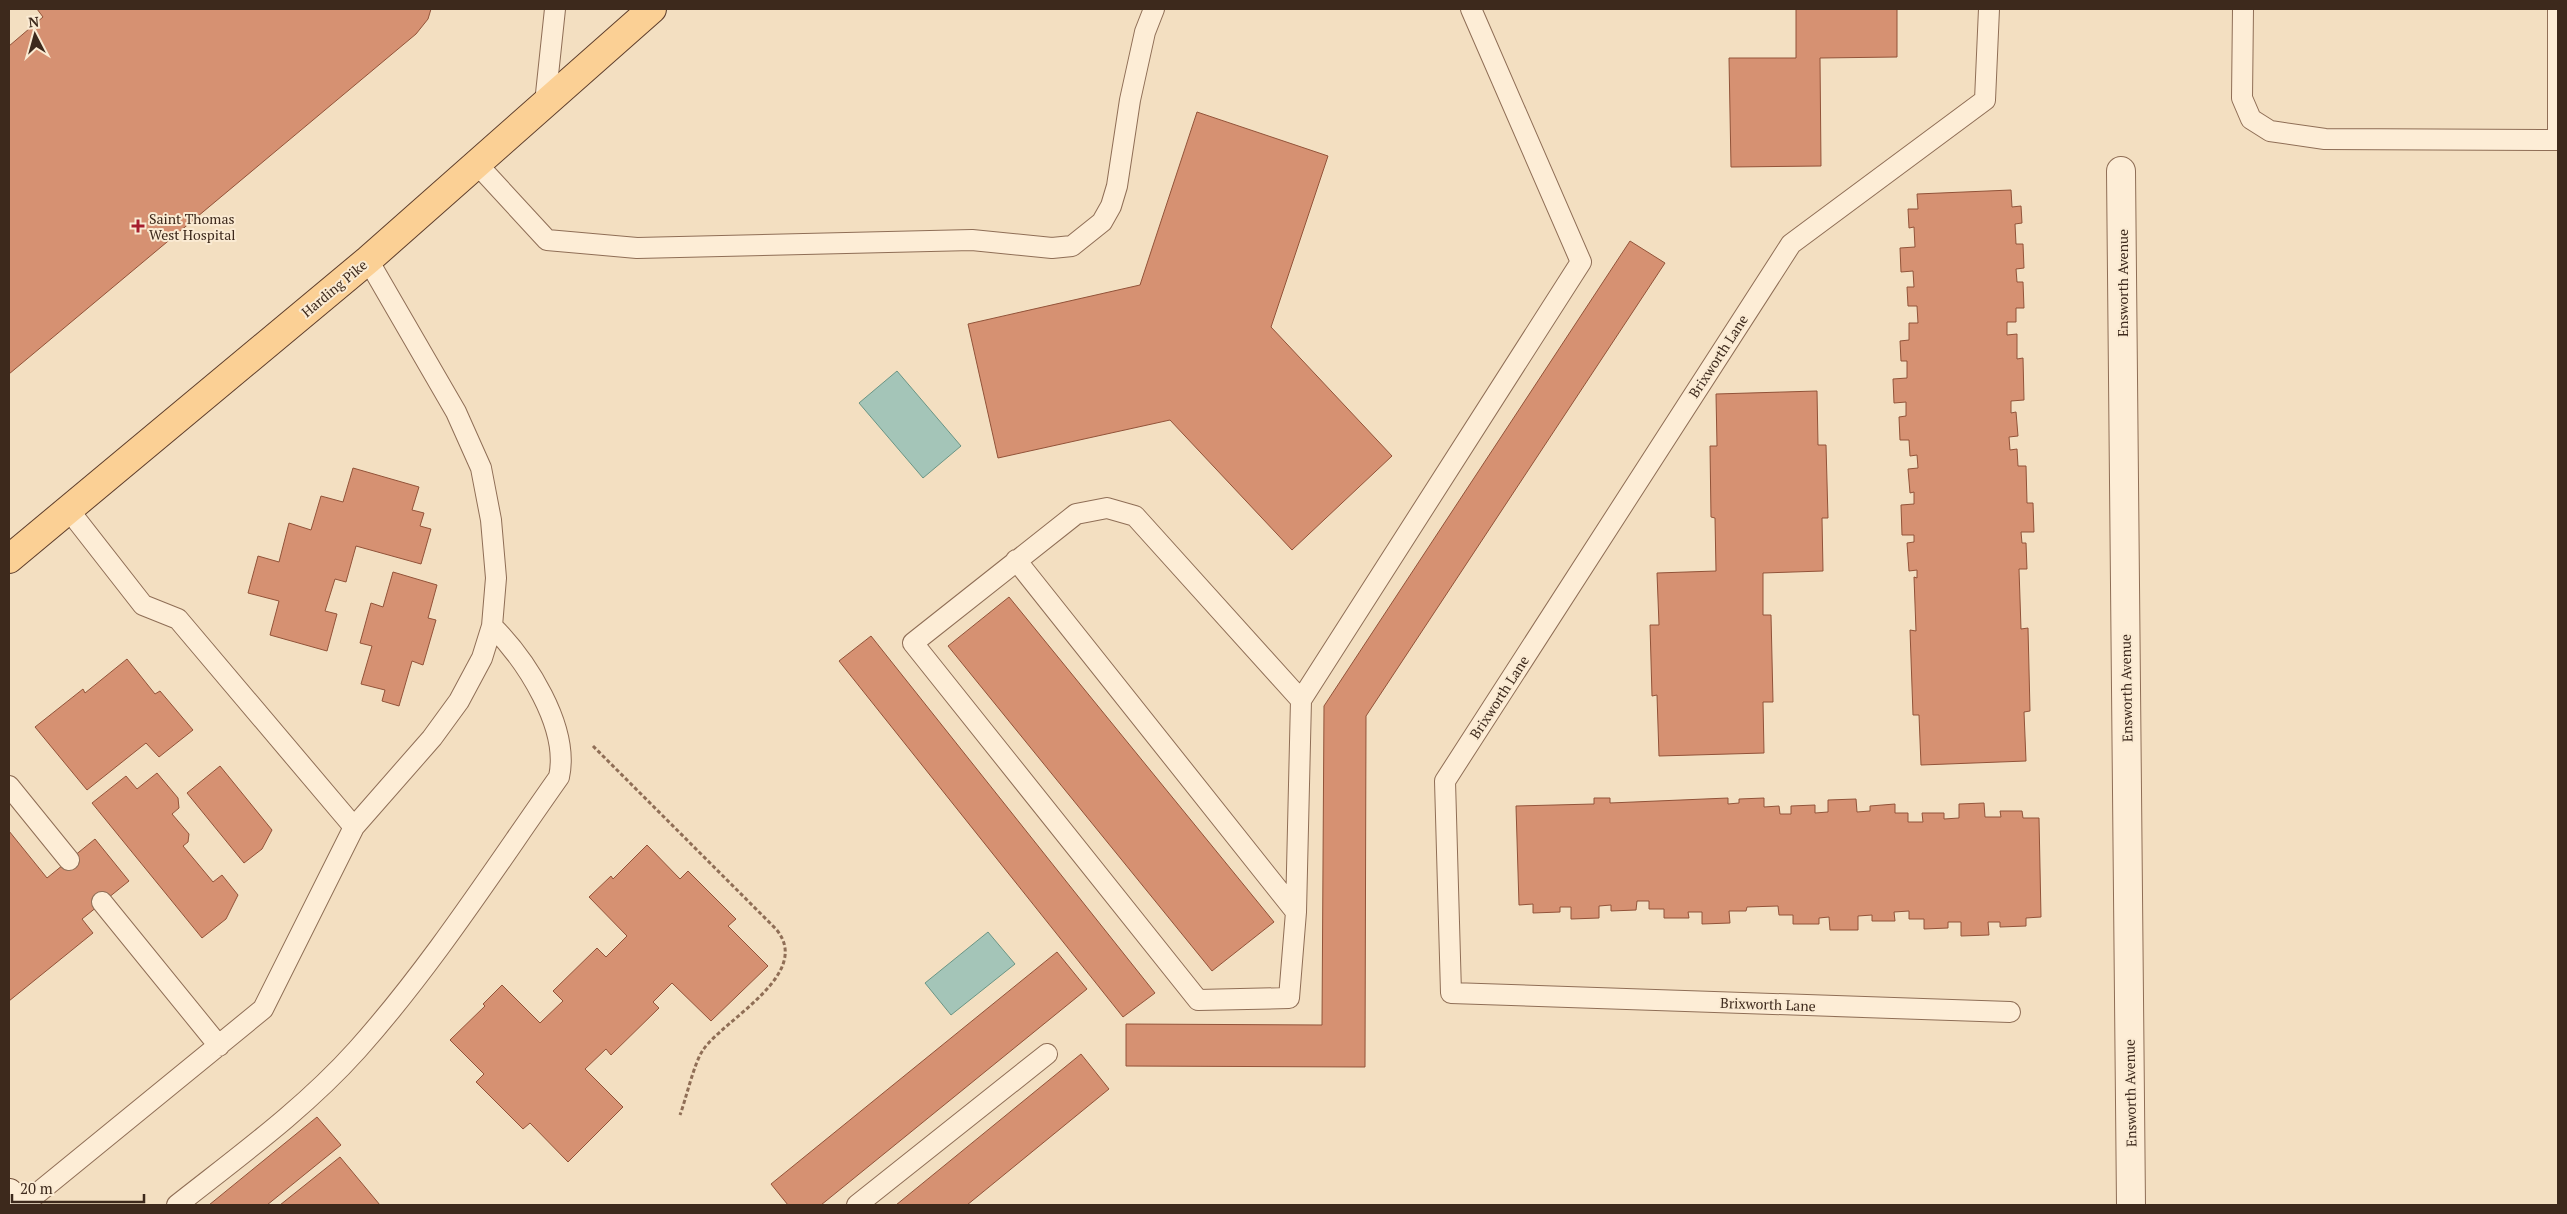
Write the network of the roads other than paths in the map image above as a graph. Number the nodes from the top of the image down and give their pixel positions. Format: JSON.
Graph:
{"nodes":[{"id":1,"x":555,"y":9,"type":"edge"},
{"id":2,"x":652,"y":9,"type":"edge"},
{"id":3,"x":1154,"y":9,"type":"edge"},
{"id":4,"x":1471,"y":9,"type":"edge"},
{"id":5,"x":1989,"y":9,"type":"edge"},
{"id":6,"x":2243,"y":9,"type":"edge"},
{"id":7,"x":2558,"y":9,"type":"edge"},
{"id":8,"x":545,"y":103,"type":"junction"},
{"id":9,"x":2558,"y":140,"type":"edge"},
{"id":10,"x":477,"y":164,"type":"junction"},
{"id":11,"x":2122,"y":172,"type":"dead end"},
{"id":12,"x":368,"y":260,"type":"junction"},
{"id":13,"x":68,"y":509,"type":"junction"},
{"id":14,"x":9,"y":559,"type":"edge"},
{"id":15,"x":1016,"y":560,"type":"junction"},
{"id":16,"x":492,"y":626,"type":"junction"},
{"id":17,"x":1302,"y":700,"type":"junction"},
{"id":18,"x":9,"y":786,"type":"edge"},
{"id":19,"x":354,"y":827,"type":"junction"},
{"id":20,"x":69,"y":860,"type":"dead end"},
{"id":21,"x":102,"y":902,"type":"dead end"},
{"id":22,"x":1296,"y":912,"type":"junction"},
{"id":23,"x":2010,"y":1012,"type":"dead end"},
{"id":24,"x":218,"y":1046,"type":"junction"},
{"id":25,"x":1048,"y":1054,"type":"dead end"},
{"id":26,"x":9,"y":1193,"type":"edge"},
{"id":27,"x":19,"y":1205,"type":"edge"},
{"id":28,"x":23,"y":1205,"type":"edge"},
{"id":29,"x":177,"y":1205,"type":"edge"},
{"id":30,"x":856,"y":1205,"type":"edge"},
{"id":31,"x":2131,"y":1205,"type":"edge"}],
"edges":[{"from":1,"to":8,"type":"lane"},
{"from":2,"to":8,"type":"main road","name":"Harding Pike"},
{"from":3,"to":10,"type":"lane"},
{"from":4,"to":17,"type":"lane"},
{"from":5,"to":23,"type":"lane","name":"Brixworth Lane"},
{"from":6,"to":9,"type":"lane"},
{"from":7,"to":9,"type":"lane"},
{"from":8,"to":10,"type":"main road","name":"Harding Pike"},
{"from":10,"to":12,"type":"main road","name":"Harding Pike"},
{"from":11,"to":31,"type":"street","name":"Ensworth Avenue"},
{"from":12,"to":13,"type":"main road","name":"Harding Pike"},
{"from":12,"to":16,"type":"lane"},
{"from":13,"to":14,"type":"main road","name":"Harding Pike"},
{"from":13,"to":19,"type":"lane"},
{"from":15,"to":17,"type":"lane"},
{"from":15,"to":22,"type":"lane"},
{"from":15,"to":22,"type":"lane"},
{"from":16,"to":19,"type":"lane"},
{"from":16,"to":29,"type":"lane"},
{"from":17,"to":22,"type":"lane"},
{"from":18,"to":20,"type":"lane"},
{"from":19,"to":24,"type":"lane"},
{"from":21,"to":24,"type":"lane"},
{"from":24,"to":28,"type":"lane"},
{"from":25,"to":30,"type":"lane"},
{"from":26,"to":27,"type":"street"}]}
